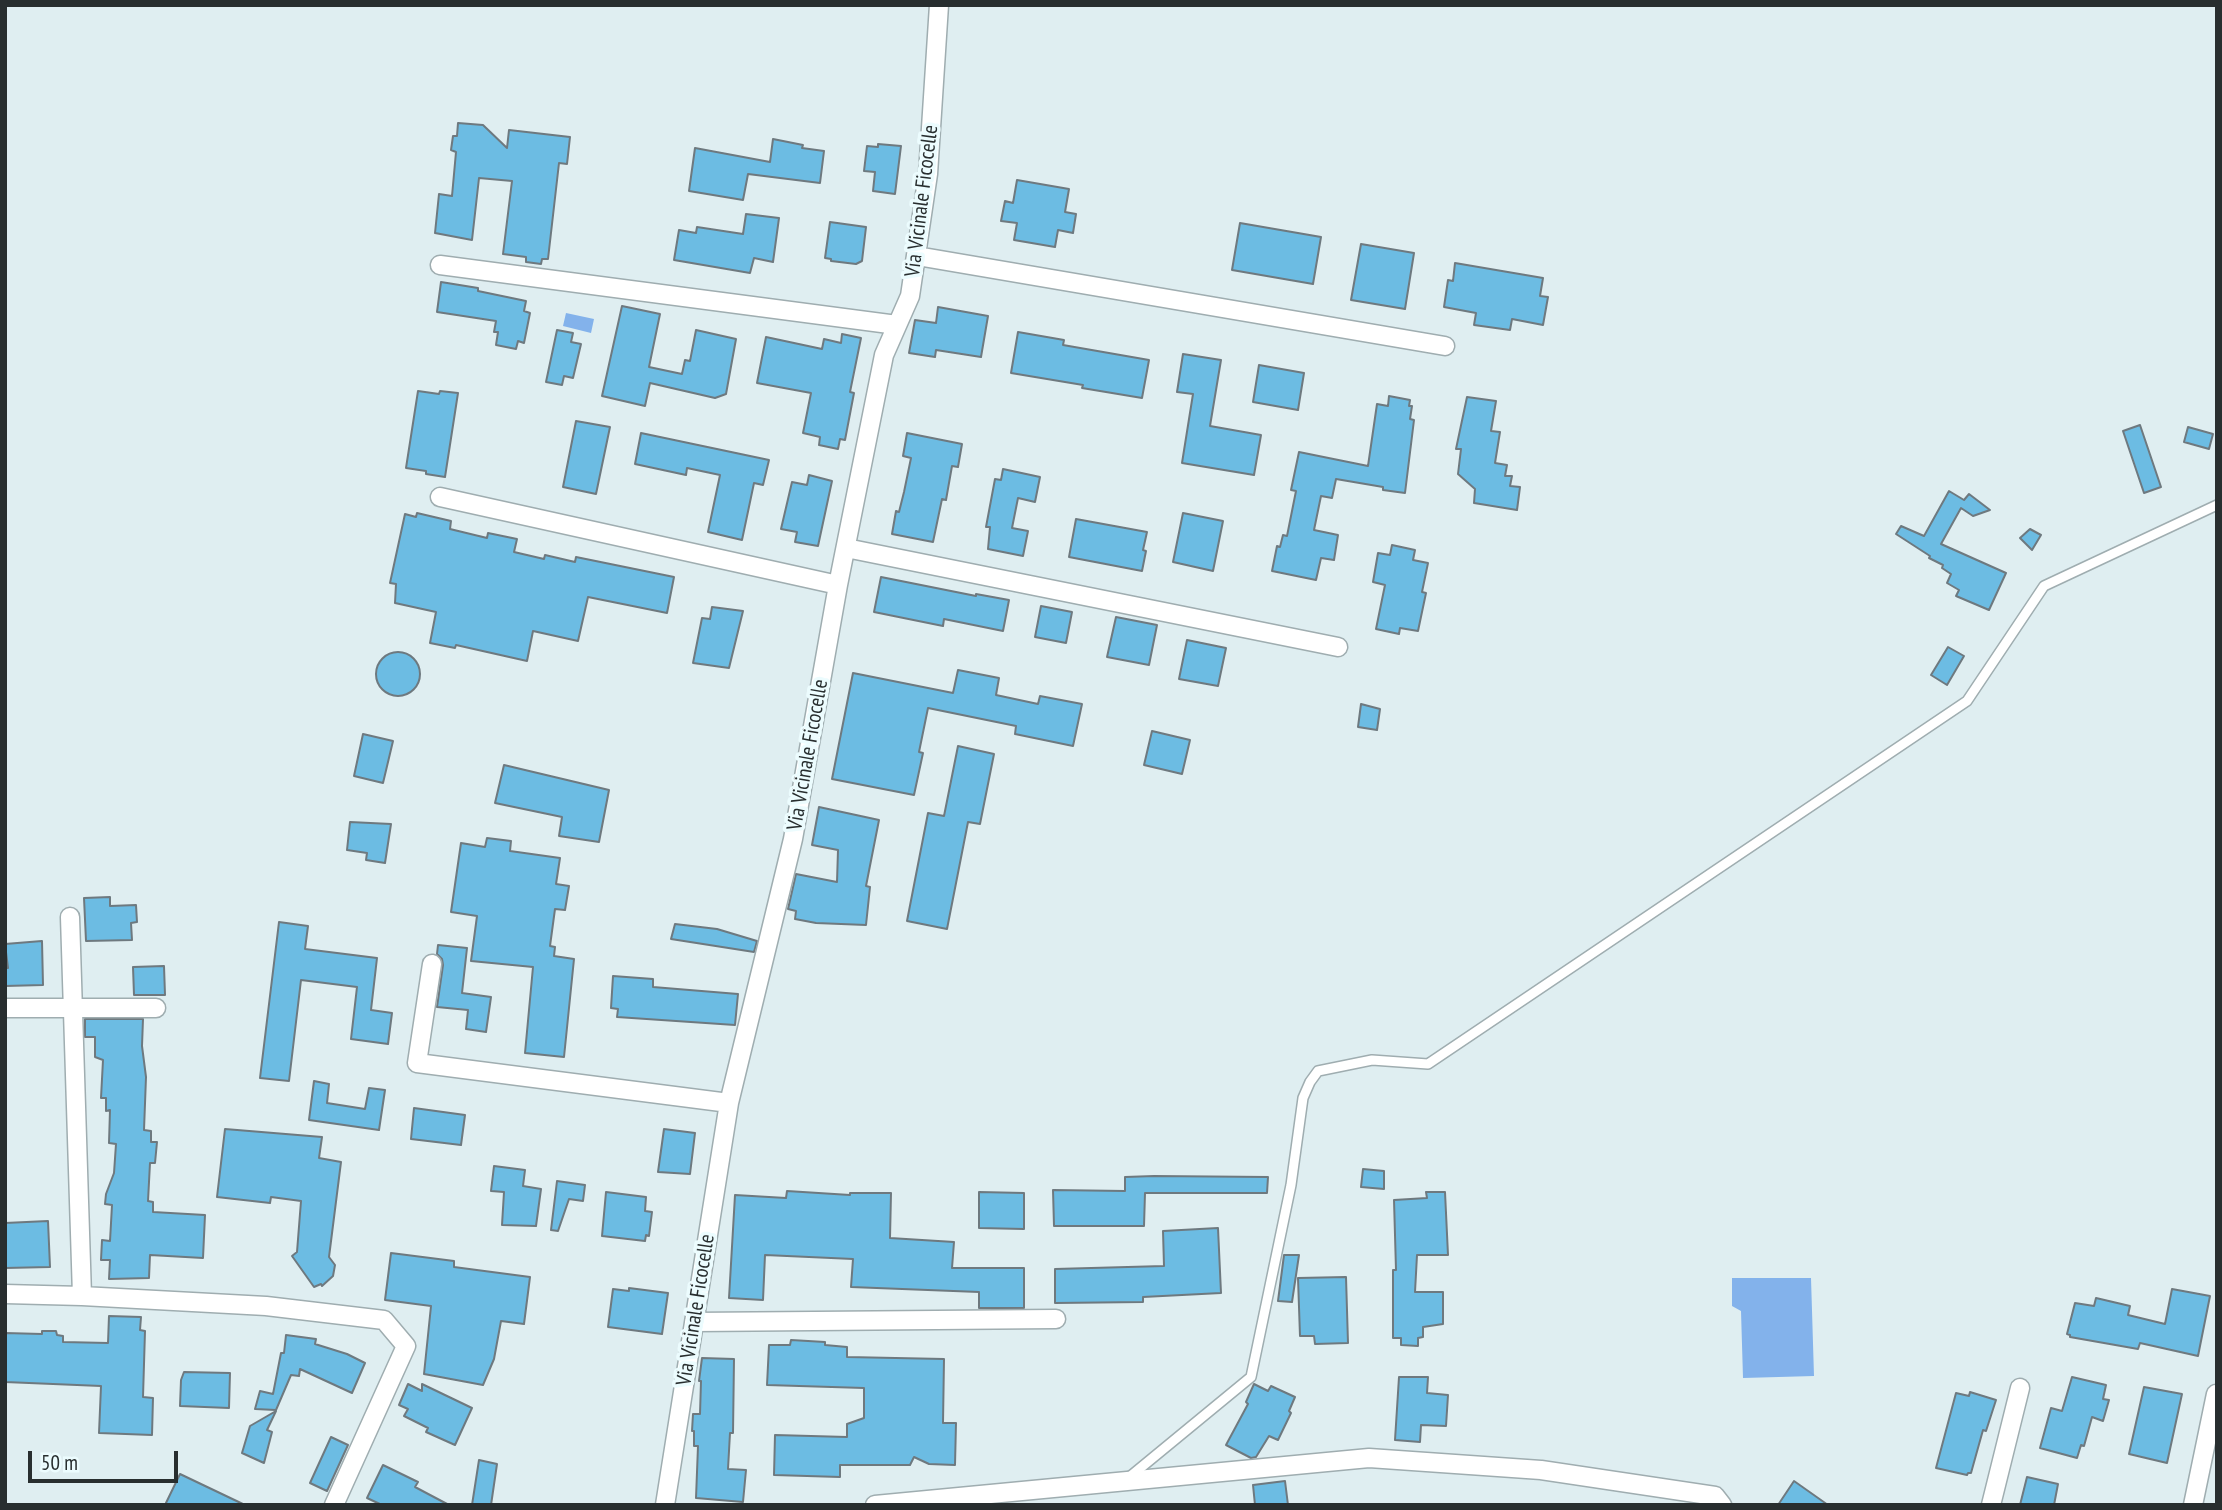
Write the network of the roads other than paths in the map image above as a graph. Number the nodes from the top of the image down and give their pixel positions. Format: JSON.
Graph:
{"nodes":[{"id":1,"x":939,"y":5,"type":"edge"},
{"id":2,"x":916,"y":256,"type":"junction"},
{"id":3,"x":440,"y":265,"type":"dead end"},
{"id":4,"x":897,"y":325,"type":"junction"},
{"id":5,"x":1445,"y":346,"type":"dead end"},
{"id":6,"x":440,"y":496,"type":"dead end"},
{"id":7,"x":2217,"y":505,"type":"edge"},
{"id":8,"x":846,"y":548,"type":"junction"},
{"id":9,"x":838,"y":585,"type":"junction"},
{"id":10,"x":1338,"y":648,"type":"dead end"},
{"id":11,"x":70,"y":916,"type":"dead end"},
{"id":12,"x":432,"y":964,"type":"dead end"},
{"id":13,"x":5,"y":1008,"type":"edge"},
{"id":14,"x":73,"y":1008,"type":"junction"},
{"id":15,"x":156,"y":1008,"type":"dead end"},
{"id":16,"x":729,"y":1103,"type":"junction"},
{"id":17,"x":5,"y":1294,"type":"edge"},
{"id":18,"x":82,"y":1296,"type":"junction"},
{"id":19,"x":1056,"y":1319,"type":"dead end"},
{"id":20,"x":694,"y":1322,"type":"junction"},
{"id":21,"x":2020,"y":1388,"type":"dead end"},
{"id":22,"x":2216,"y":1394,"type":"edge"},
{"id":23,"x":1126,"y":1480,"type":"junction"},
{"id":24,"x":334,"y":1505,"type":"edge"},
{"id":25,"x":665,"y":1505,"type":"edge"},
{"id":26,"x":875,"y":1505,"type":"edge"},
{"id":27,"x":1722,"y":1505,"type":"edge"},
{"id":28,"x":1991,"y":1505,"type":"edge"},
{"id":29,"x":2193,"y":1505,"type":"edge"}],
"edges":[{"from":1,"to":2,"type":"street","name":"Via Vicinale Ficocelle"},
{"from":2,"to":4,"type":"street","name":"Via Vicinale Ficocelle"},
{"from":2,"to":5,"type":"street"},
{"from":3,"to":4,"type":"street"},
{"from":4,"to":8,"type":"street","name":"Via Vicinale Ficocelle"},
{"from":6,"to":9,"type":"street"},
{"from":7,"to":23,"type":"lane"},
{"from":8,"to":9,"type":"street","name":"Via Vicinale Ficocelle"},
{"from":8,"to":10,"type":"street"},
{"from":9,"to":16,"type":"street","name":"Via Vicinale Ficocelle"},
{"from":11,"to":14,"type":"street"},
{"from":12,"to":16,"type":"street"},
{"from":13,"to":14,"type":"street"},
{"from":14,"to":15,"type":"street"},
{"from":14,"to":18,"type":"street"},
{"from":16,"to":20,"type":"street","name":"Via Vicinale Ficocelle"},
{"from":17,"to":18,"type":"street"},
{"from":18,"to":24,"type":"street"},
{"from":19,"to":20,"type":"street"},
{"from":20,"to":25,"type":"street","name":"Via Vicinale Ficocelle"},
{"from":21,"to":28,"type":"street"},
{"from":22,"to":29,"type":"street"},
{"from":23,"to":26,"type":"street"},
{"from":23,"to":27,"type":"street"}]}
